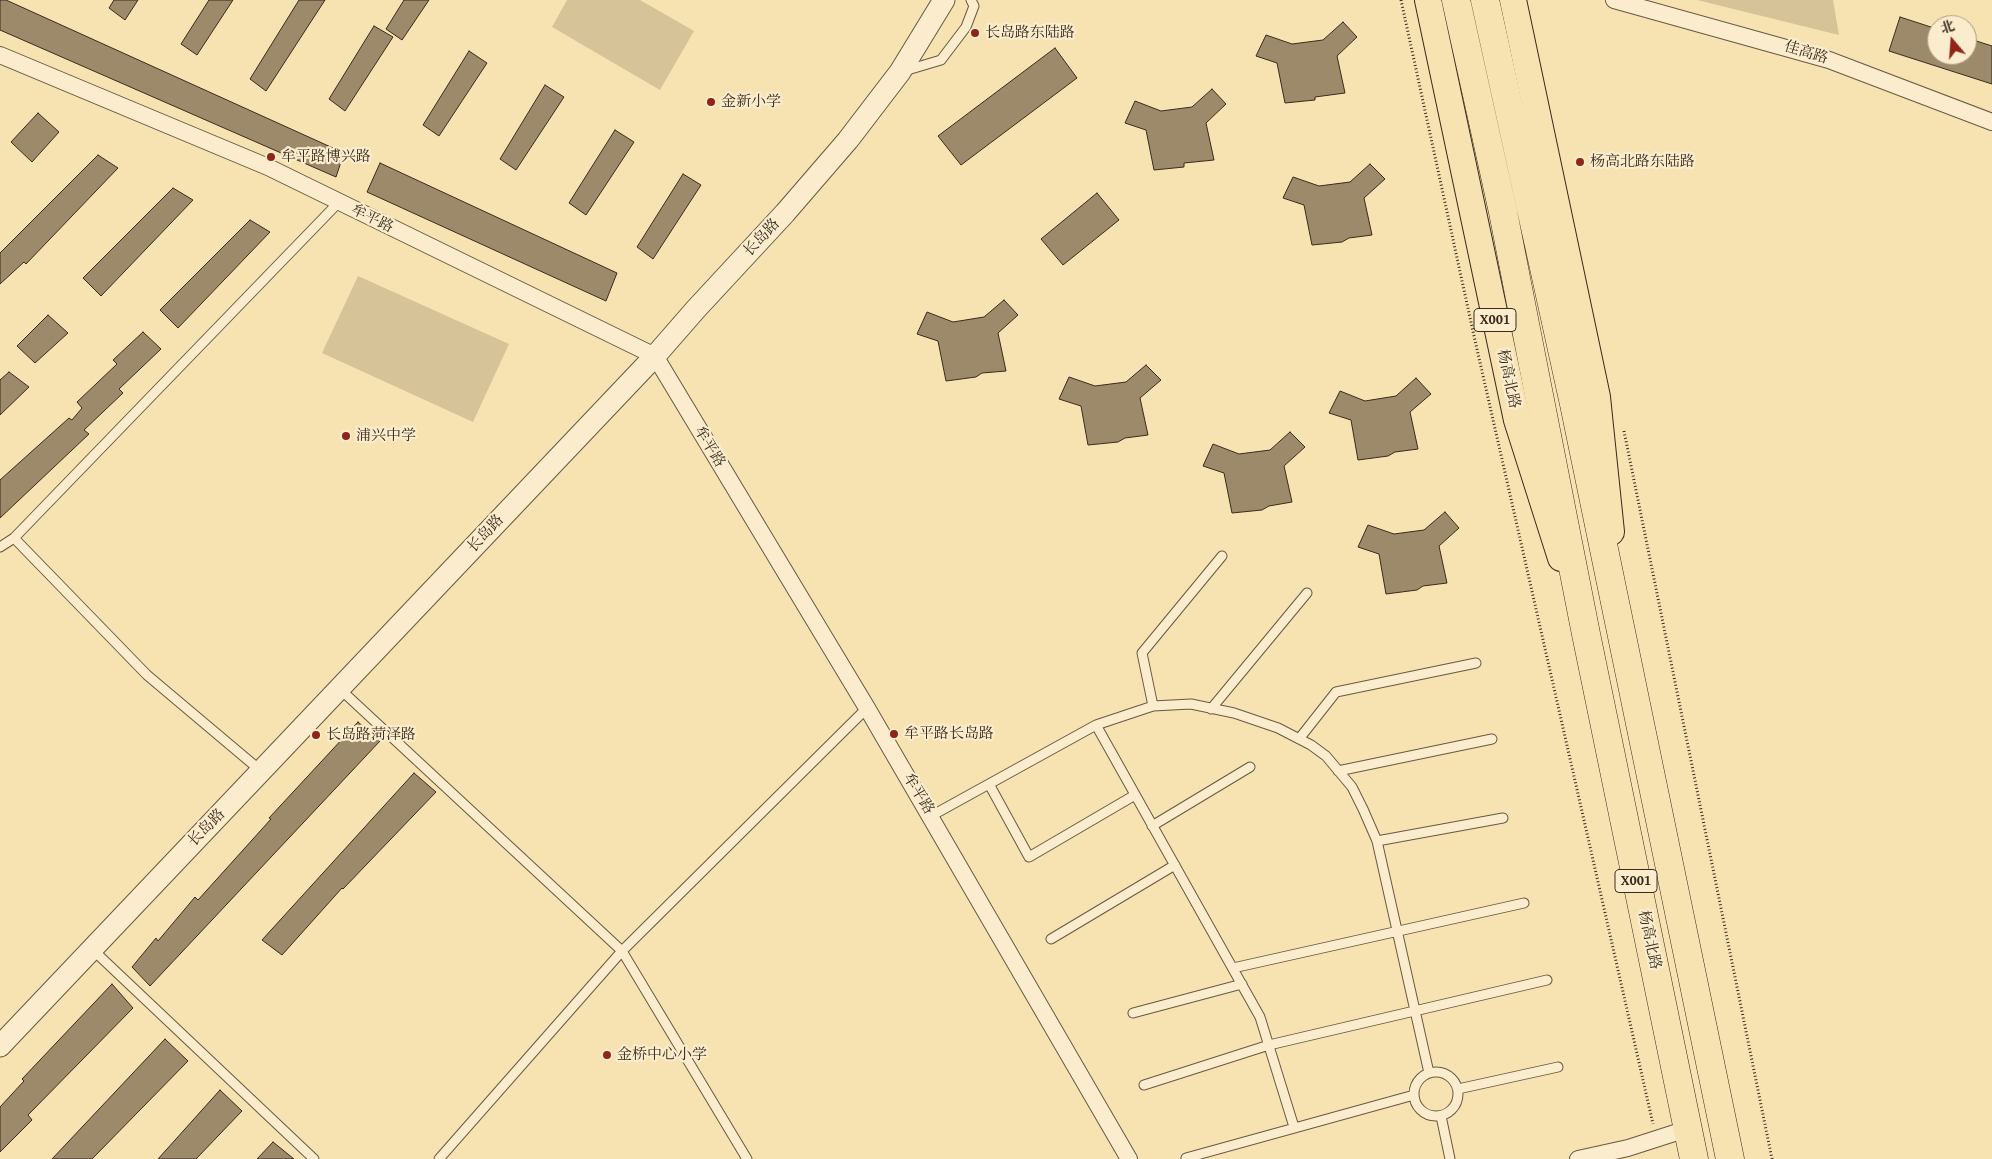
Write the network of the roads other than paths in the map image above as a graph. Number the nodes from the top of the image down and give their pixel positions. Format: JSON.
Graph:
{"nodes":[{"id":1,"x":944,"y":0,"type":"edge"},
{"id":2,"x":971,"y":0,"type":"edge"},
{"id":3,"x":1428,"y":0,"type":"edge"},
{"id":4,"x":1456,"y":0,"type":"edge"},
{"id":5,"x":1485,"y":0,"type":"edge"},
{"id":6,"x":1513,"y":0,"type":"edge"},
{"id":7,"x":1614,"y":0,"type":"edge"},
{"id":8,"x":0,"y":54,"type":"edge"},
{"id":9,"x":900,"y":72,"type":"junction"},
{"id":10,"x":1992,"y":122,"type":"edge"},
{"id":11,"x":339,"y":202,"type":"junction"},
{"id":12,"x":654,"y":356,"type":"junction"},
{"id":13,"x":14,"y":538,"type":"junction"},
{"id":14,"x":0,"y":547,"type":"edge"},
{"id":15,"x":1222,"y":556,"type":"dead end"},
{"id":16,"x":1307,"y":593,"type":"dead end"},
{"id":17,"x":1620,"y":627,"type":"junction"},
{"id":18,"x":1586,"y":634,"type":"junction"},
{"id":19,"x":1476,"y":663,"type":"dead end"},
{"id":20,"x":340,"y":688,"type":"junction"},
{"id":21,"x":1153,"y":706,"type":"junction"},
{"id":22,"x":867,"y":708,"type":"junction"},
{"id":23,"x":1211,"y":708,"type":"junction"},
{"id":24,"x":1096,"y":725,"type":"junction"},
{"id":25,"x":1299,"y":739,"type":"junction"},
{"id":26,"x":1492,"y":739,"type":"dead end"},
{"id":27,"x":1250,"y":767,"type":"dead end"},
{"id":28,"x":261,"y":771,"type":"junction"},
{"id":29,"x":1338,"y":771,"type":"junction"},
{"id":30,"x":988,"y":784,"type":"junction"},
{"id":31,"x":1135,"y":795,"type":"junction"},
{"id":32,"x":931,"y":816,"type":"junction"},
{"id":33,"x":1503,"y":818,"type":"dead end"},
{"id":34,"x":1152,"y":826,"type":"junction"},
{"id":35,"x":1377,"y":842,"type":"junction"},
{"id":36,"x":1175,"y":865,"type":"junction"},
{"id":37,"x":1524,"y":903,"type":"dead end"},
{"id":38,"x":1397,"y":931,"type":"junction"},
{"id":39,"x":1051,"y":939,"type":"dead end"},
{"id":40,"x":92,"y":949,"type":"junction"},
{"id":41,"x":622,"y":951,"type":"junction"},
{"id":42,"x":1232,"y":968,"type":"junction"},
{"id":43,"x":1547,"y":980,"type":"dead end"},
{"id":44,"x":1242,"y":984,"type":"junction"},
{"id":45,"x":1415,"y":1011,"type":"junction"},
{"id":46,"x":1133,"y":1013,"type":"dead end"},
{"id":47,"x":1269,"y":1045,"type":"junction"},
{"id":48,"x":0,"y":1046,"type":"edge"},
{"id":49,"x":1558,"y":1066,"type":"dead end"},
{"id":50,"x":1429,"y":1073,"type":"junction"},
{"id":51,"x":1144,"y":1085,"type":"dead end"},
{"id":52,"x":1458,"y":1089,"type":"junction"},
{"id":53,"x":1414,"y":1095,"type":"junction"},
{"id":54,"x":1441,"y":1116,"type":"junction"},
{"id":55,"x":1723,"y":1121,"type":"junction"},
{"id":56,"x":1294,"y":1127,"type":"junction"},
{"id":57,"x":1687,"y":1129,"type":"junction"},
{"id":58,"x":1186,"y":1158,"type":"dead end"},
{"id":59,"x":314,"y":1159,"type":"edge"},
{"id":60,"x":439,"y":1159,"type":"edge"},
{"id":61,"x":748,"y":1159,"type":"edge"},
{"id":62,"x":1129,"y":1159,"type":"edge"},
{"id":63,"x":1450,"y":1159,"type":"edge"},
{"id":64,"x":1578,"y":1159,"type":"edge"},
{"id":65,"x":1694,"y":1159,"type":"edge"},
{"id":66,"x":1730,"y":1159,"type":"edge"},
{"id":67,"x":1734,"y":1159,"type":"edge"}],
"edges":[{"from":1,"to":9,"type":"street","name":"长岛路"},
{"from":2,"to":9,"type":"lane"},
{"from":3,"to":18,"type":"main road","name":"杨高北路","number":"X001"},
{"from":4,"to":18,"type":"highway","name":"杨高北路","number":"X001"},
{"from":5,"to":17,"type":"highway","number":"X001"},
{"from":6,"to":17,"type":"main road","number":"X001"},
{"from":7,"to":10,"type":"street","name":"佳高路"},
{"from":8,"to":11,"type":"street","name":"牟平路"},
{"from":9,"to":12,"type":"street","name":"长岛路"},
{"from":11,"to":12,"type":"street","name":"牟平路"},
{"from":11,"to":13,"type":"lane"},
{"from":12,"to":20,"type":"street","name":"长岛路"},
{"from":12,"to":22,"type":"street","name":"牟平路"},
{"from":13,"to":14,"type":"lane"},
{"from":13,"to":28,"type":"lane"},
{"from":15,"to":21,"type":"lane"},
{"from":16,"to":23,"type":"lane"},
{"from":17,"to":55,"type":"highway","number":"X001"},
{"from":18,"to":57,"type":"highway","name":"杨高北路","number":"X001"},
{"from":19,"to":25,"type":"lane"},
{"from":20,"to":28,"type":"street","name":"长岛路"},
{"from":20,"to":41,"type":"lane"},
{"from":21,"to":23,"type":"lane"},
{"from":21,"to":24,"type":"lane"},
{"from":22,"to":32,"type":"street","name":"牟平路"},
{"from":22,"to":41,"type":"lane"},
{"from":23,"to":25,"type":"lane"},
{"from":24,"to":30,"type":"lane"},
{"from":24,"to":31,"type":"lane"},
{"from":25,"to":29,"type":"lane"},
{"from":26,"to":29,"type":"lane"},
{"from":27,"to":34,"type":"lane"},
{"from":28,"to":40,"type":"street","name":"长岛路"},
{"from":29,"to":35,"type":"lane"},
{"from":30,"to":31,"type":"lane"},
{"from":30,"to":32,"type":"lane"},
{"from":31,"to":34,"type":"lane"},
{"from":32,"to":62,"type":"street","name":"牟平路"},
{"from":33,"to":35,"type":"lane"},
{"from":34,"to":36,"type":"lane"},
{"from":35,"to":38,"type":"lane"},
{"from":36,"to":39,"type":"lane"},
{"from":36,"to":42,"type":"lane"},
{"from":37,"to":38,"type":"lane"},
{"from":38,"to":42,"type":"lane"},
{"from":38,"to":45,"type":"lane"},
{"from":40,"to":48,"type":"street","name":"长岛路"},
{"from":40,"to":59,"type":"lane"},
{"from":41,"to":60,"type":"lane"},
{"from":41,"to":61,"type":"lane"},
{"from":42,"to":44,"type":"lane"},
{"from":43,"to":45,"type":"lane"},
{"from":44,"to":46,"type":"lane"},
{"from":44,"to":47,"type":"lane"},
{"from":45,"to":47,"type":"lane"},
{"from":45,"to":50,"type":"lane"},
{"from":47,"to":51,"type":"lane"},
{"from":47,"to":56,"type":"lane"},
{"from":49,"to":52,"type":"lane"},
{"from":50,"to":52,"type":"lane"},
{"from":50,"to":53,"type":"lane"},
{"from":52,"to":54,"type":"lane"},
{"from":53,"to":54,"type":"lane"},
{"from":53,"to":56,"type":"lane"},
{"from":54,"to":63,"type":"lane"},
{"from":55,"to":66,"type":"highway","number":"X001"},
{"from":55,"to":67,"type":"main road","number":"X001"},
{"from":56,"to":58,"type":"lane"},
{"from":57,"to":64,"type":"street"},
{"from":57,"to":65,"type":"highway","name":"杨高北路","number":"X001"}]}
